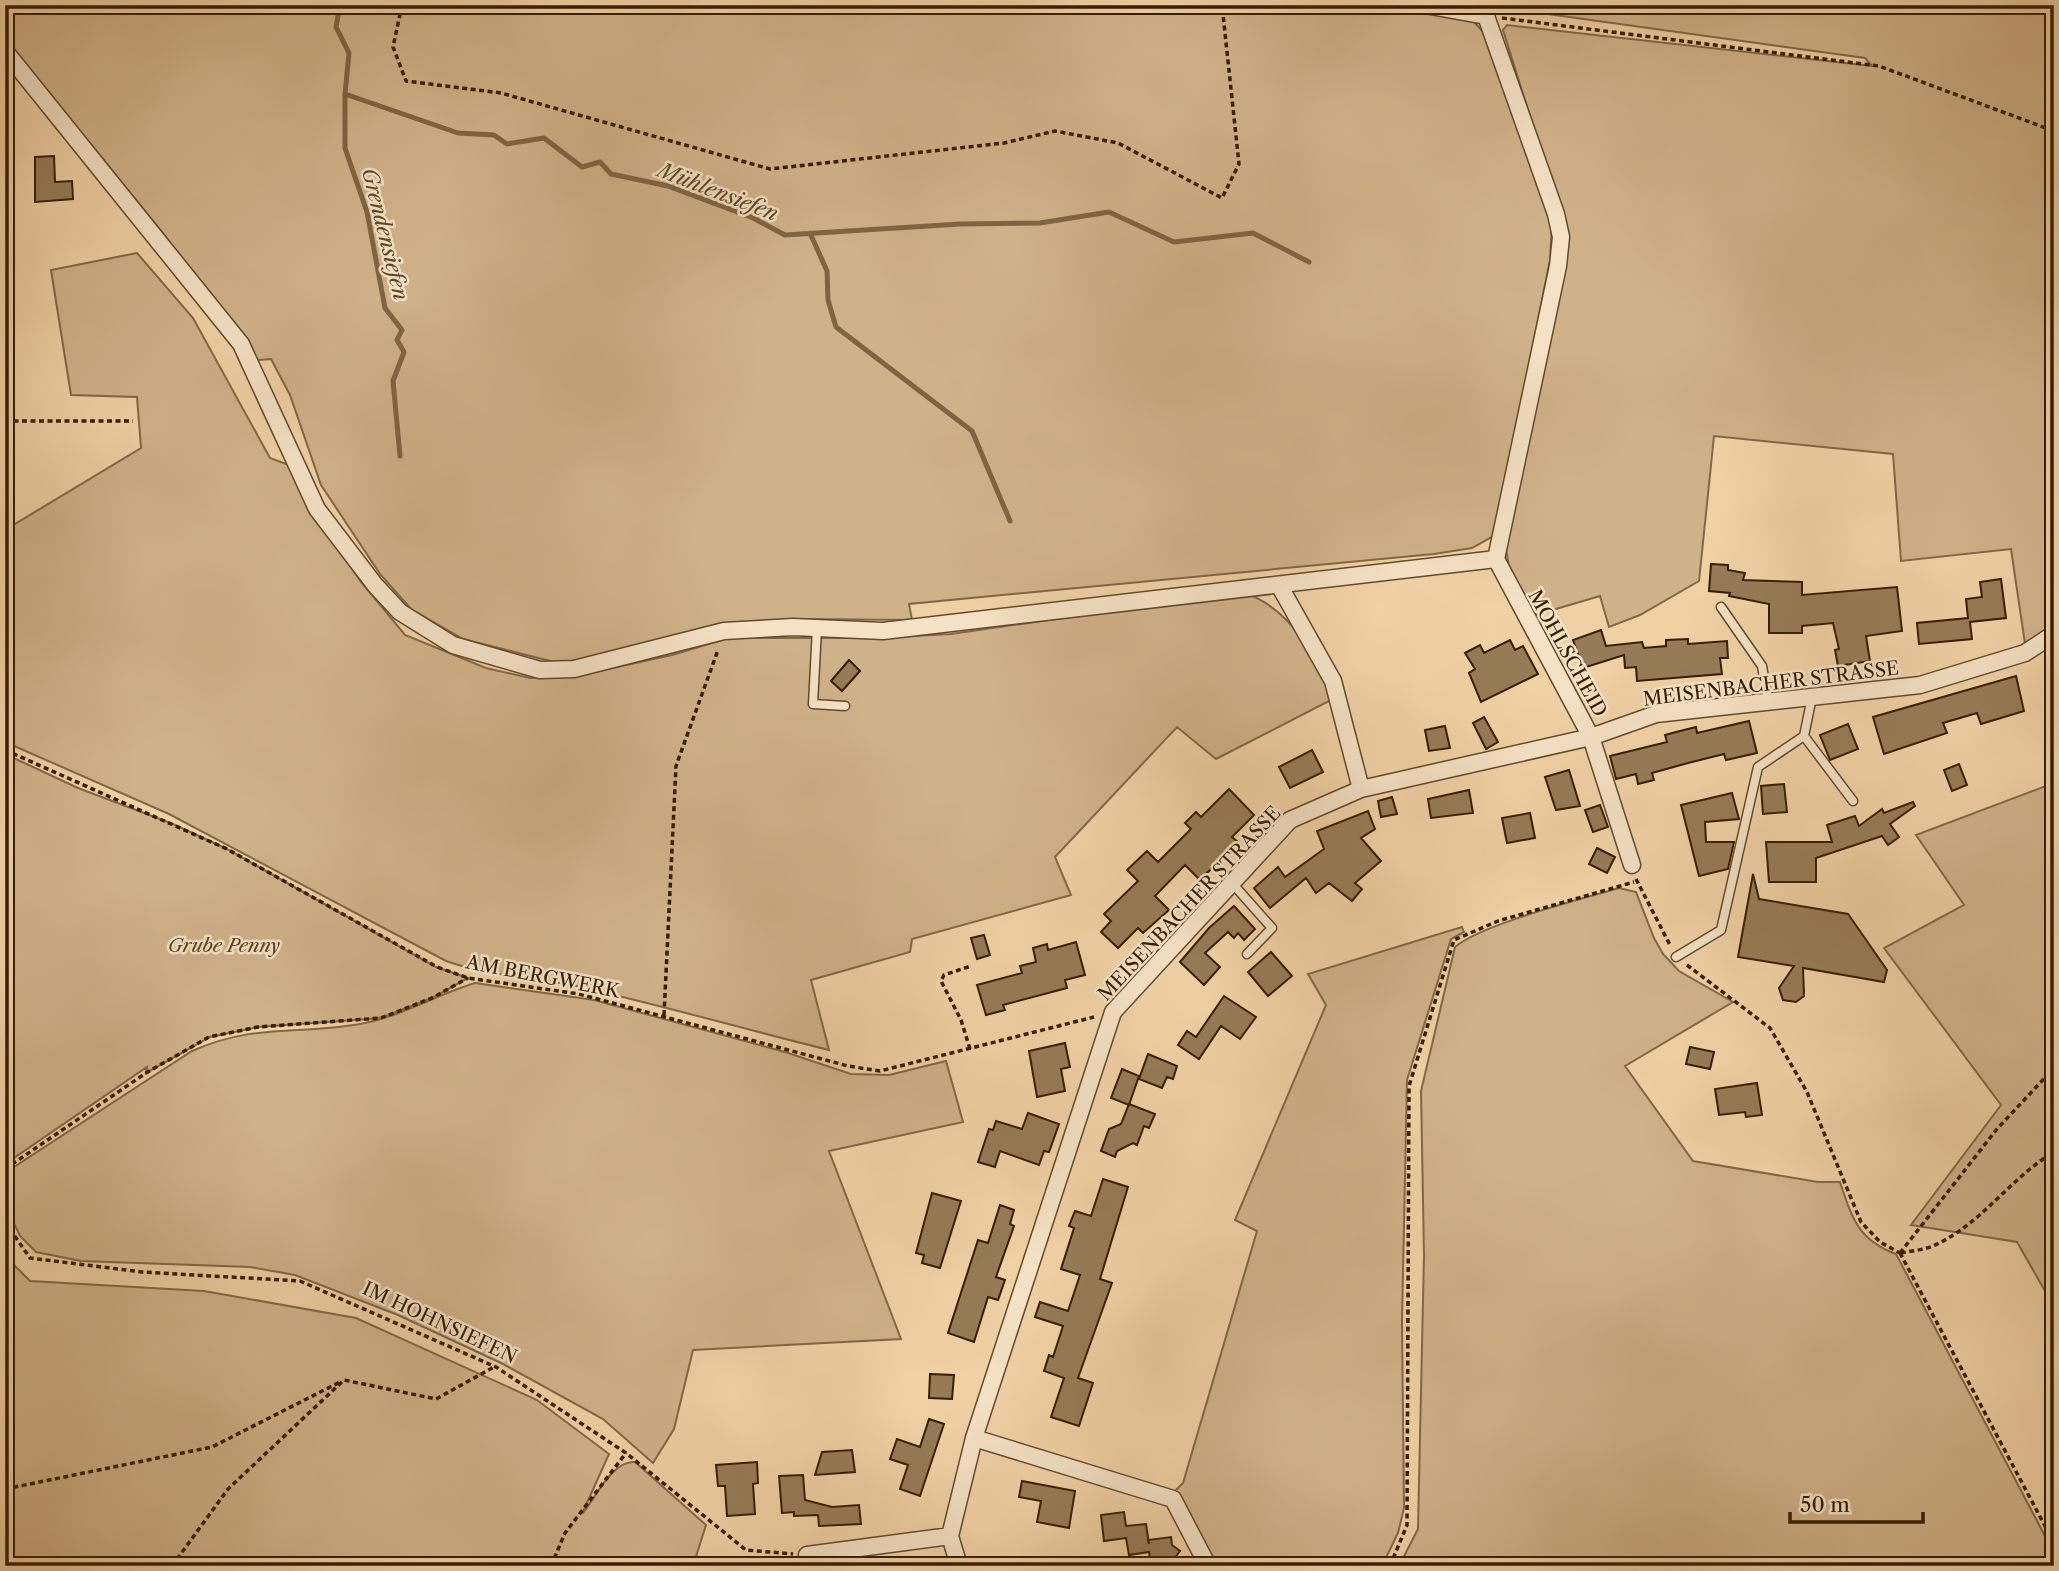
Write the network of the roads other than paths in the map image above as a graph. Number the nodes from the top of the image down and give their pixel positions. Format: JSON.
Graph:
{"nodes":[{"id":1,"x":1425,"y":5,"type":"edge"},
{"id":2,"x":7,"y":58,"type":"edge"},
{"id":3,"x":1496,"y":559,"type":"junction"},
{"id":4,"x":1279,"y":585,"type":"junction"},
{"id":5,"x":1721,"y":607,"type":"dead end"},
{"id":6,"x":817,"y":628,"type":"junction"},
{"id":7,"x":2054,"y":634,"type":"edge"},
{"id":8,"x":1812,"y":698,"type":"junction"},
{"id":9,"x":1768,"y":700,"type":"junction"},
{"id":10,"x":845,"y":706,"type":"dead end"},
{"id":11,"x":1804,"y":736,"type":"junction"},
{"id":12,"x":1591,"y":737,"type":"junction"},
{"id":13,"x":1361,"y":789,"type":"junction"},
{"id":14,"x":1853,"y":801,"type":"dead end"},
{"id":15,"x":1634,"y":873,"type":"road end"},
{"id":16,"x":1232,"y":883,"type":"junction"},
{"id":17,"x":1247,"y":954,"type":"dead end"},
{"id":18,"x":1676,"y":957,"type":"road end"},
{"id":19,"x":974,"y":1438,"type":"junction"},
{"id":20,"x":950,"y":1536,"type":"junction"},
{"id":21,"x":807,"y":1555,"type":"road end"},
{"id":22,"x":959,"y":1566,"type":"edge"},
{"id":23,"x":1208,"y":1566,"type":"edge"}],
"edges":[{"from":1,"to":3,"type":"street"},
{"from":2,"to":6,"type":"street"},
{"from":3,"to":4,"type":"street"},
{"from":3,"to":12,"type":"street","name":"MOHLSCHEID"},
{"from":4,"to":6,"type":"street"},
{"from":4,"to":13,"type":"street"},
{"from":5,"to":9,"type":"lane"},
{"from":6,"to":10,"type":"lane"},
{"from":7,"to":8,"type":"street","name":"MEISENBACHER STRASSE"},
{"from":8,"to":9,"type":"street","name":"MEISENBACHER STRASSE"},
{"from":8,"to":11,"type":"lane"},
{"from":9,"to":12,"type":"street","name":"MEISENBACHER STRASSE"},
{"from":11,"to":14,"type":"lane"},
{"from":11,"to":18,"type":"lane"},
{"from":12,"to":13,"type":"street","name":"MEISENBACHER STRASSE"},
{"from":12,"to":15,"type":"street","name":"MOHLSCHEID"},
{"from":13,"to":16,"type":"street","name":"MEISENBACHER STRASSE"},
{"from":16,"to":17,"type":"lane"},
{"from":16,"to":19,"type":"street","name":"MEISENBACHER STRASSE"},
{"from":19,"to":20,"type":"street","name":"MEISENBACHER STRASSE"},
{"from":19,"to":23,"type":"street"},
{"from":20,"to":21,"type":"street"},
{"from":20,"to":22,"type":"street"}]}
